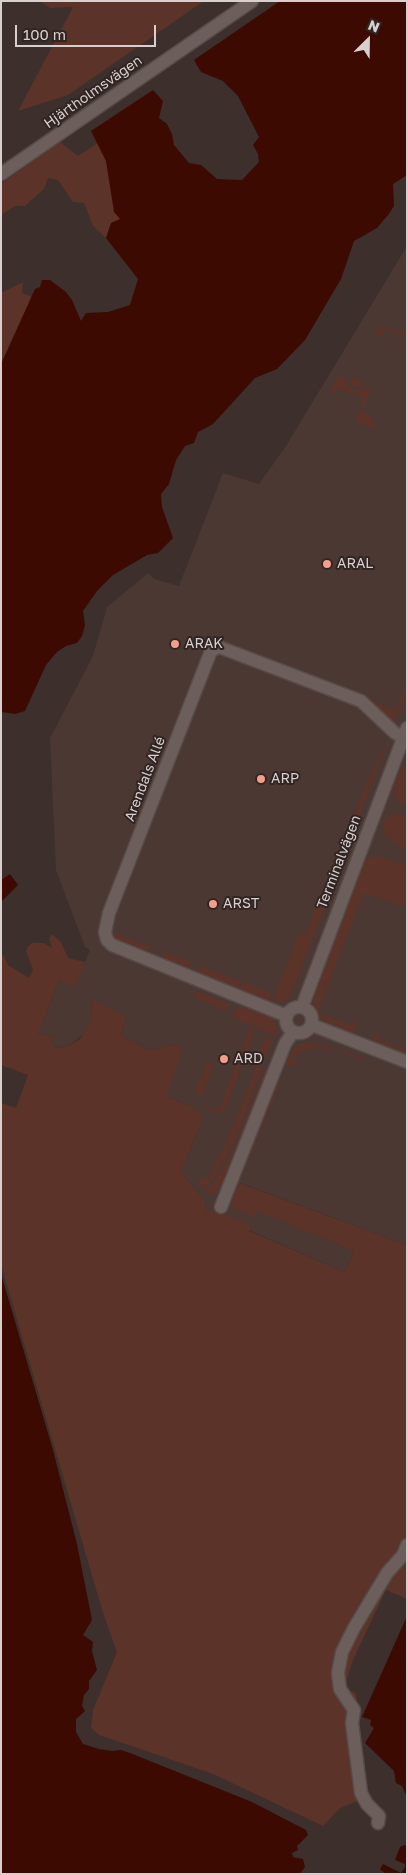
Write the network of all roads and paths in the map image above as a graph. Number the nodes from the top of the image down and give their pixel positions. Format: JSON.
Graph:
{"nodes":[{"id":1,"x":252,"y":1,"type":"edge"},
{"id":2,"x":1,"y":174,"type":"edge"},
{"id":3,"x":405,"y":733,"type":"edge"},
{"id":4,"x":302,"y":1007,"type":"junction"},
{"id":5,"x":287,"y":1016,"type":"junction"},
{"id":6,"x":312,"y":1025,"type":"junction"},
{"id":7,"x":293,"y":1032,"type":"junction"},
{"id":8,"x":407,"y":1062,"type":"edge"},
{"id":9,"x":221,"y":1207,"type":"dead end"},
{"id":10,"x":407,"y":1545,"type":"edge"},
{"id":11,"x":378,"y":1823,"type":"dead end"}],
"edges":[{"from":1,"to":2,"type":"street","name":"Hjärtholmsvägen"},
{"from":3,"to":4,"type":"street","name":"Terminalvägen"},
{"from":3,"to":5,"type":"street","name":"Arendals Allé"},
{"from":4,"to":5,"type":"street"},
{"from":4,"to":6,"type":"street"},
{"from":5,"to":7,"type":"street"},
{"from":6,"to":7,"type":"street"},
{"from":6,"to":8,"type":"street"},
{"from":7,"to":9,"type":"street"},
{"from":10,"to":11,"type":"street"}]}
